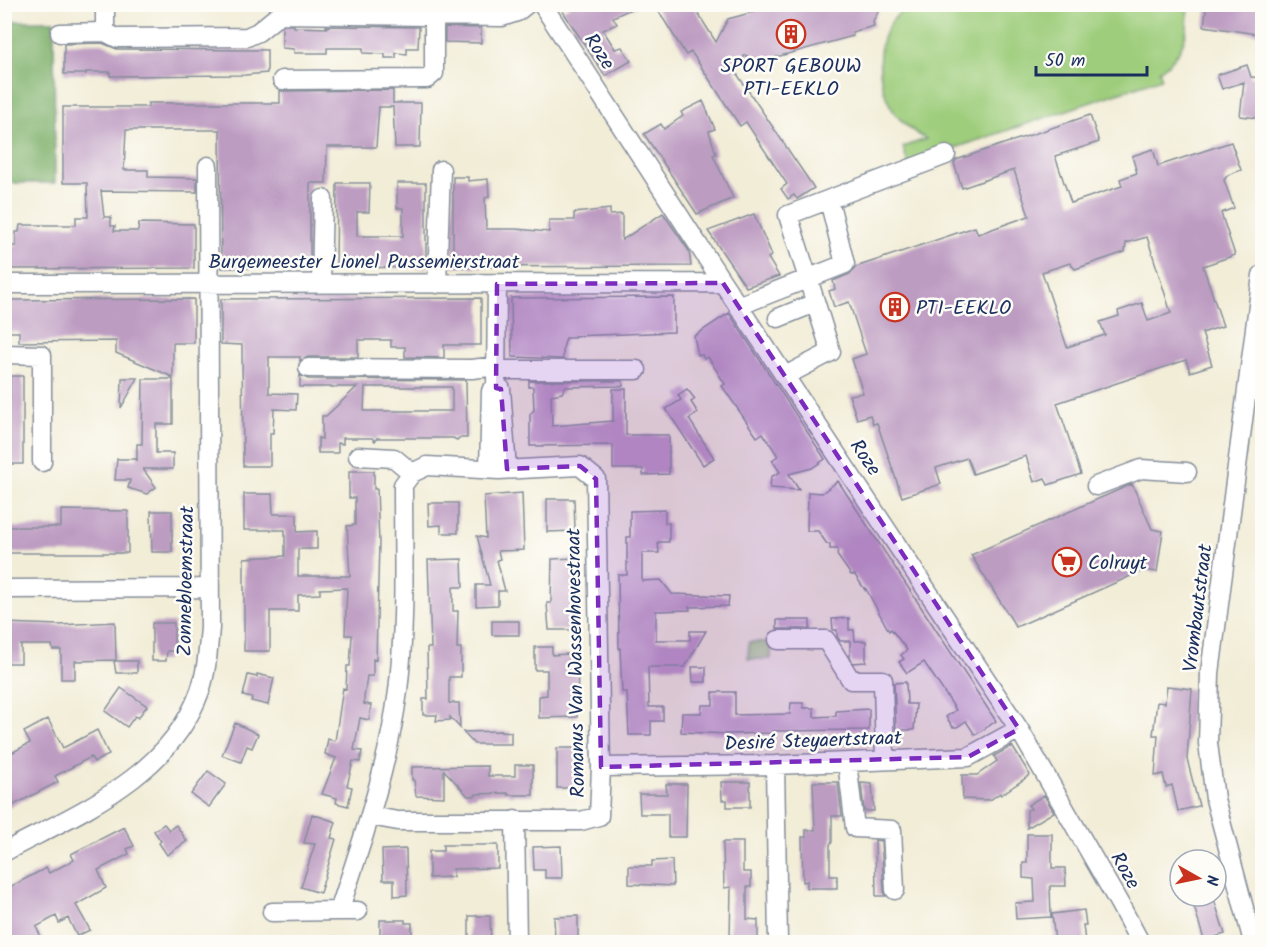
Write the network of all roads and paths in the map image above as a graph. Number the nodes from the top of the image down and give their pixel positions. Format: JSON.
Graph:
{"nodes":[{"id":1,"x":105,"y":4,"type":"edge"},
{"id":2,"x":526,"y":4,"type":"edge"},
{"id":3,"x":542,"y":4,"type":"edge"},
{"id":4,"x":280,"y":9,"type":"edge"},
{"id":5,"x":434,"y":16,"type":"junction"},
{"id":6,"x":105,"y":32,"type":"junction"},
{"id":7,"x":60,"y":33,"type":"dead end"},
{"id":8,"x":282,"y":80,"type":"dead end"},
{"id":9,"x":946,"y":155,"type":"dead end"},
{"id":10,"x":208,"y":166,"type":"dead end"},
{"id":11,"x":441,"y":170,"type":"dead end"},
{"id":12,"x":323,"y":199,"type":"dead end"},
{"id":13,"x":829,"y":200,"type":"junction"},
{"id":14,"x":1263,"y":275,"type":"edge"},
{"id":15,"x":808,"y":279,"type":"junction"},
{"id":16,"x":209,"y":282,"type":"junction"},
{"id":17,"x":321,"y":282,"type":"junction"},
{"id":18,"x":723,"y":283,"type":"junction"},
{"id":19,"x":4,"y":284,"type":"edge"},
{"id":20,"x":437,"y":284,"type":"junction"},
{"id":21,"x":497,"y":284,"type":"junction"},
{"id":22,"x":815,"y":303,"type":"junction"},
{"id":23,"x":738,"y":306,"type":"junction"},
{"id":24,"x":778,"y":318,"type":"dead end"},
{"id":25,"x":4,"y":354,"type":"edge"},
{"id":26,"x":308,"y":368,"type":"dead end"},
{"id":27,"x":637,"y":370,"type":"dead end"},
{"id":28,"x":497,"y":375,"type":"junction"},
{"id":29,"x":785,"y":376,"type":"junction"},
{"id":30,"x":358,"y":456,"type":"dead end"},
{"id":31,"x":42,"y":462,"type":"dead end"},
{"id":32,"x":498,"y":469,"type":"junction"},
{"id":33,"x":1187,"y":472,"type":"dead end"},
{"id":34,"x":412,"y":473,"type":"junction"},
{"id":35,"x":1096,"y":486,"type":"dead end"},
{"id":36,"x":210,"y":588,"type":"junction"},
{"id":37,"x":4,"y":590,"type":"edge"},
{"id":38,"x":778,"y":640,"type":"dead end"},
{"id":39,"x":1019,"y":729,"type":"junction"},
{"id":40,"x":885,"y":760,"type":"junction"},
{"id":41,"x":847,"y":762,"type":"junction"},
{"id":42,"x":775,"y":765,"type":"junction"},
{"id":43,"x":601,"y":767,"type":"junction"},
{"id":44,"x":370,"y":816,"type":"junction"},
{"id":45,"x":515,"y":820,"type":"junction"},
{"id":46,"x":4,"y":852,"type":"edge"},
{"id":47,"x":895,"y":890,"type":"dead end"},
{"id":48,"x":339,"y":911,"type":"junction"},
{"id":49,"x":358,"y":911,"type":"dead end"},
{"id":50,"x":272,"y":912,"type":"dead end"},
{"id":51,"x":517,"y":942,"type":"edge"},
{"id":52,"x":778,"y":942,"type":"edge"},
{"id":53,"x":1140,"y":942,"type":"edge"},
{"id":54,"x":1253,"y":942,"type":"edge"}],
"edges":[{"from":1,"to":6,"type":"street"},
{"from":2,"to":5,"type":"street"},
{"from":3,"to":18,"type":"street","name":"Roze"},
{"from":4,"to":5,"type":"street"},
{"from":4,"to":6,"type":"street"},
{"from":5,"to":8,"type":"street"},
{"from":6,"to":7,"type":"street"},
{"from":9,"to":13,"type":"street"},
{"from":10,"to":16,"type":"street","name":"Zonnebloemstraat"},
{"from":11,"to":20,"type":"street"},
{"from":12,"to":17,"type":"street"},
{"from":13,"to":15,"type":"street"},
{"from":13,"to":15,"type":"street"},
{"from":14,"to":54,"type":"street","name":"Vrombautstraat"},
{"from":15,"to":22,"type":"street"},
{"from":15,"to":23,"type":"street"},
{"from":16,"to":17,"type":"street","name":"Burgemeester Lionel Pussemierstraat"},
{"from":16,"to":19,"type":"street","name":"Burgemeester Lionel Pussemierstraat"},
{"from":16,"to":36,"type":"street","name":"Zonnebloemstraat"},
{"from":17,"to":20,"type":"street","name":"Burgemeester Lionel Pussemierstraat"},
{"from":18,"to":21,"type":"street","name":"Burgemeester Lionel Pussemierstraat"},
{"from":18,"to":23,"type":"street","name":"Roze"},
{"from":20,"to":21,"type":"street","name":"Burgemeester Lionel Pussemierstraat"},
{"from":21,"to":28,"type":"street"},
{"from":22,"to":24,"type":"street"},
{"from":22,"to":29,"type":"street"},
{"from":23,"to":29,"type":"street","name":"Roze"},
{"from":25,"to":31,"type":"street"},
{"from":26,"to":28,"type":"street"},
{"from":27,"to":28,"type":"street"},
{"from":28,"to":32,"type":"street"},
{"from":29,"to":39,"type":"street","name":"Roze"},
{"from":30,"to":34,"type":"street"},
{"from":32,"to":34,"type":"street"},
{"from":32,"to":43,"type":"street","name":"Romanus Van Wassenhovestraat"},
{"from":33,"to":35,"type":"street"},
{"from":34,"to":44,"type":"street"},
{"from":36,"to":37,"type":"street"},
{"from":36,"to":46,"type":"street","name":"Zonnebloemstraat"},
{"from":38,"to":40,"type":"street"},
{"from":39,"to":40,"type":"street","name":"Desiré Steyaertstraat"},
{"from":39,"to":53,"type":"street","name":"Roze"},
{"from":40,"to":41,"type":"street","name":"Desiré Steyaertstraat"},
{"from":41,"to":42,"type":"street","name":"Desiré Steyaertstraat"},
{"from":41,"to":47,"type":"street"},
{"from":42,"to":43,"type":"street","name":"Desiré Steyaertstraat"},
{"from":42,"to":52,"type":"street"},
{"from":43,"to":45,"type":"street","name":"Romanus Van Wassenhovestraat"},
{"from":44,"to":45,"type":"street","name":"Romanus Van Wassenhovestraat"},
{"from":44,"to":48,"type":"street"},
{"from":45,"to":51,"type":"street"},
{"from":48,"to":49,"type":"street"},
{"from":48,"to":50,"type":"street"}]}
